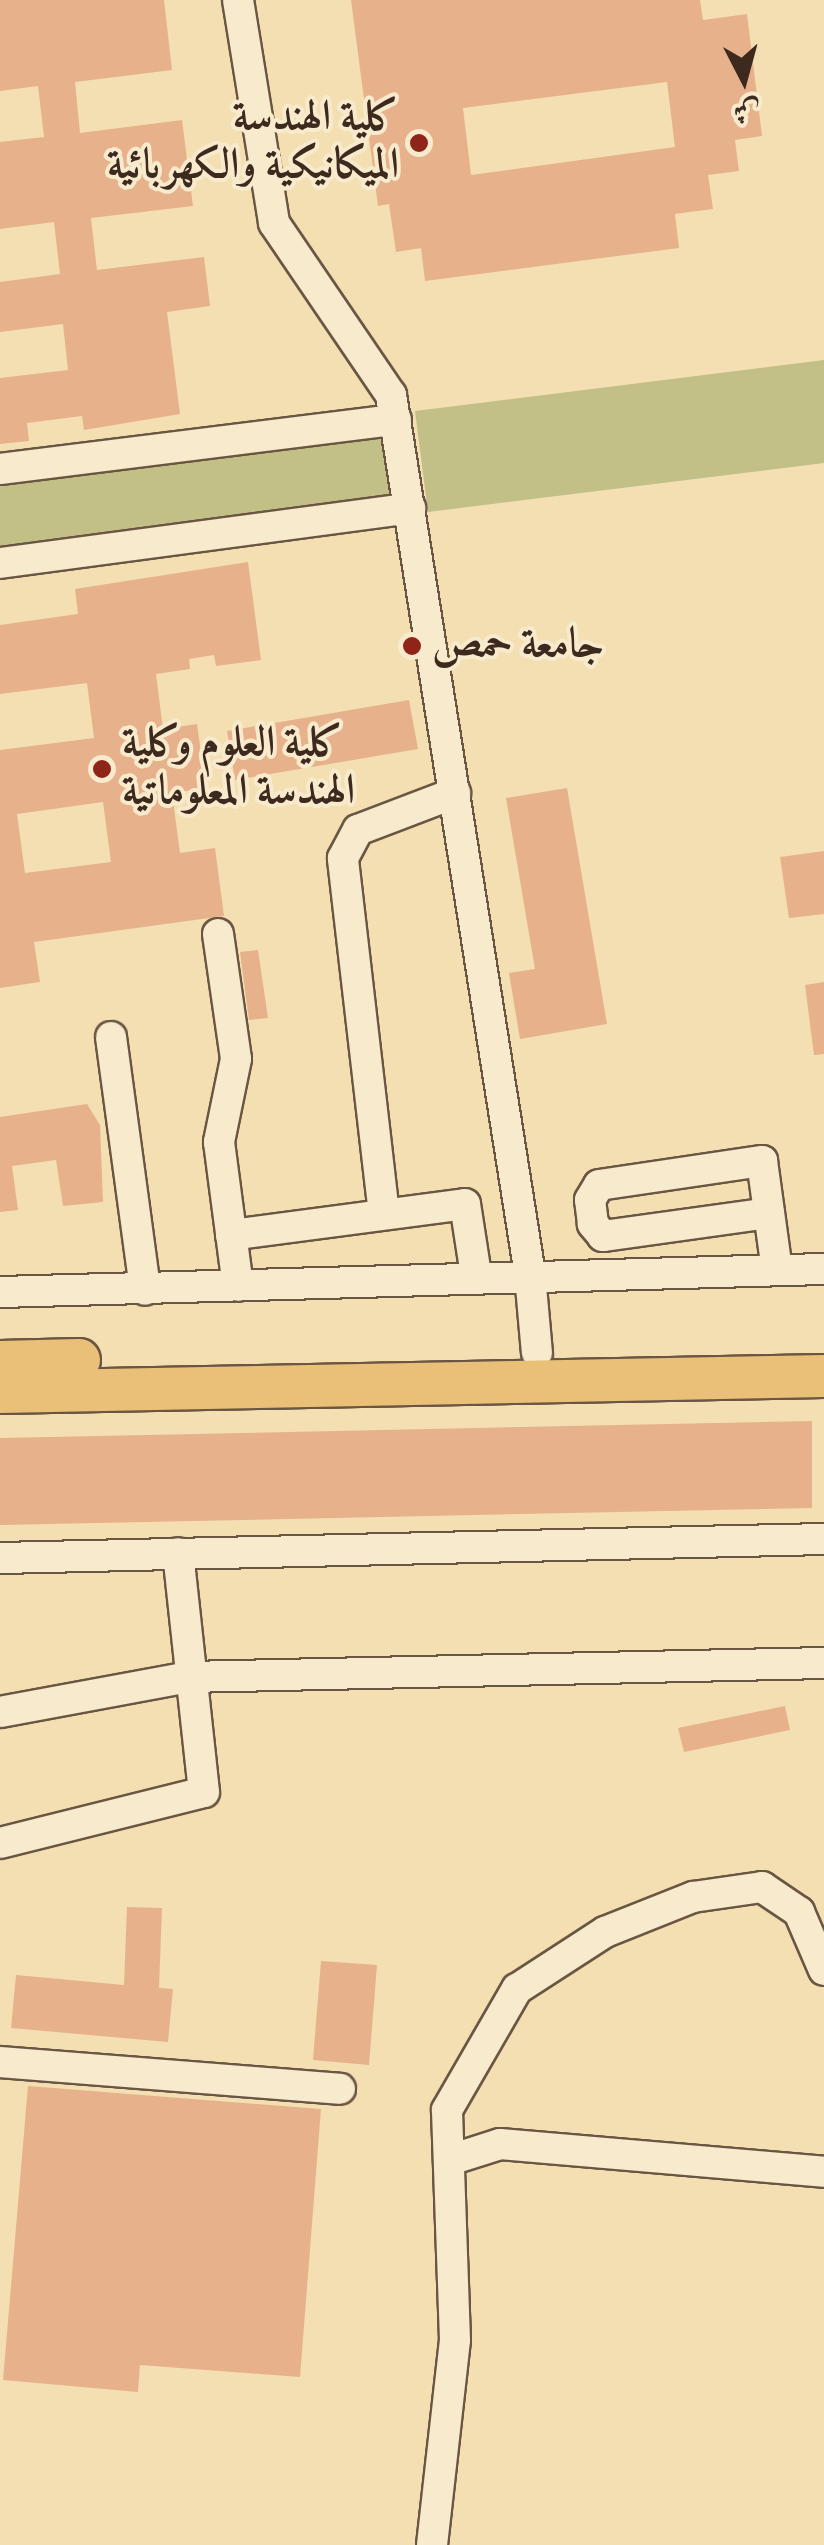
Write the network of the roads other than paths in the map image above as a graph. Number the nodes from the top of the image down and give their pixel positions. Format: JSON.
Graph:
{"nodes":[{"id":1,"x":238,"y":0,"type":"edge"},
{"id":2,"x":396,"y":420,"type":"junction"},
{"id":3,"x":0,"y":470,"type":"edge"},
{"id":4,"x":410,"y":508,"type":"junction"},
{"id":5,"x":0,"y":563,"type":"edge"},
{"id":6,"x":455,"y":793,"type":"junction"},
{"id":7,"x":218,"y":934,"type":"dead end"},
{"id":8,"x":111,"y":1038,"type":"dead end"},
{"id":9,"x":769,"y":1212,"type":"junction"},
{"id":10,"x":384,"y":1214,"type":"junction"},
{"id":11,"x":232,"y":1235,"type":"junction"},
{"id":12,"x":824,"y":1269,"type":"edge"},
{"id":13,"x":777,"y":1270,"type":"junction"},
{"id":14,"x":476,"y":1275,"type":"junction"},
{"id":15,"x":530,"y":1275,"type":"junction"},
{"id":16,"x":238,"y":1286,"type":"junction"},
{"id":17,"x":145,"y":1290,"type":"junction"},
{"id":18,"x":0,"y":1292,"type":"edge"},
{"id":19,"x":824,"y":1347,"type":"edge"},
{"id":20,"x":537,"y":1352,"type":"junction"},
{"id":21,"x":0,"y":1362,"type":"edge"},
{"id":22,"x":824,"y":1376,"type":"edge"},
{"id":23,"x":0,"y":1392,"type":"edge"},
{"id":24,"x":824,"y":1539,"type":"edge"},
{"id":25,"x":178,"y":1553,"type":"junction"},
{"id":26,"x":0,"y":1558,"type":"edge"},
{"id":27,"x":824,"y":1664,"type":"edge"},
{"id":28,"x":188,"y":1677,"type":"junction"},
{"id":29,"x":0,"y":1712,"type":"edge"},
{"id":30,"x":0,"y":1843,"type":"edge"},
{"id":31,"x":814,"y":1921,"type":"edge"},
{"id":32,"x":824,"y":1970,"type":"edge"},
{"id":33,"x":0,"y":2062,"type":"edge"},
{"id":34,"x":340,"y":2089,"type":"dead end"},
{"id":35,"x":453,"y":2159,"type":"junction"},
{"id":36,"x":824,"y":2172,"type":"edge"},
{"id":37,"x":432,"y":2545,"type":"edge"}],
"edges":[{"from":1,"to":2,"type":"street"},
{"from":2,"to":3,"type":"street"},
{"from":2,"to":4,"type":"street"},
{"from":4,"to":5,"type":"street"},
{"from":4,"to":6,"type":"street"},
{"from":6,"to":10,"type":"street"},
{"from":6,"to":15,"type":"street"},
{"from":7,"to":11,"type":"street"},
{"from":8,"to":17,"type":"street"},
{"from":9,"to":9,"type":"street"},
{"from":9,"to":13,"type":"street"},
{"from":10,"to":11,"type":"street"},
{"from":10,"to":14,"type":"street"},
{"from":11,"to":16,"type":"street"},
{"from":12,"to":13,"type":"street"},
{"from":13,"to":15,"type":"street"},
{"from":14,"to":15,"type":"street"},
{"from":14,"to":16,"type":"street"},
{"from":15,"to":20,"type":"street"},
{"from":16,"to":17,"type":"street"},
{"from":17,"to":18,"type":"street"},
{"from":19,"to":20,"type":"highway"},
{"from":20,"to":21,"type":"highway"},
{"from":22,"to":23,"type":"highway"},
{"from":24,"to":25,"type":"street"},
{"from":25,"to":26,"type":"street"},
{"from":25,"to":28,"type":"street"},
{"from":27,"to":28,"type":"street"},
{"from":28,"to":29,"type":"street"},
{"from":28,"to":30,"type":"street"},
{"from":31,"to":32,"type":"street"},
{"from":31,"to":35,"type":"street"},
{"from":33,"to":34,"type":"street"},
{"from":35,"to":36,"type":"street"},
{"from":35,"to":37,"type":"street"}]}
